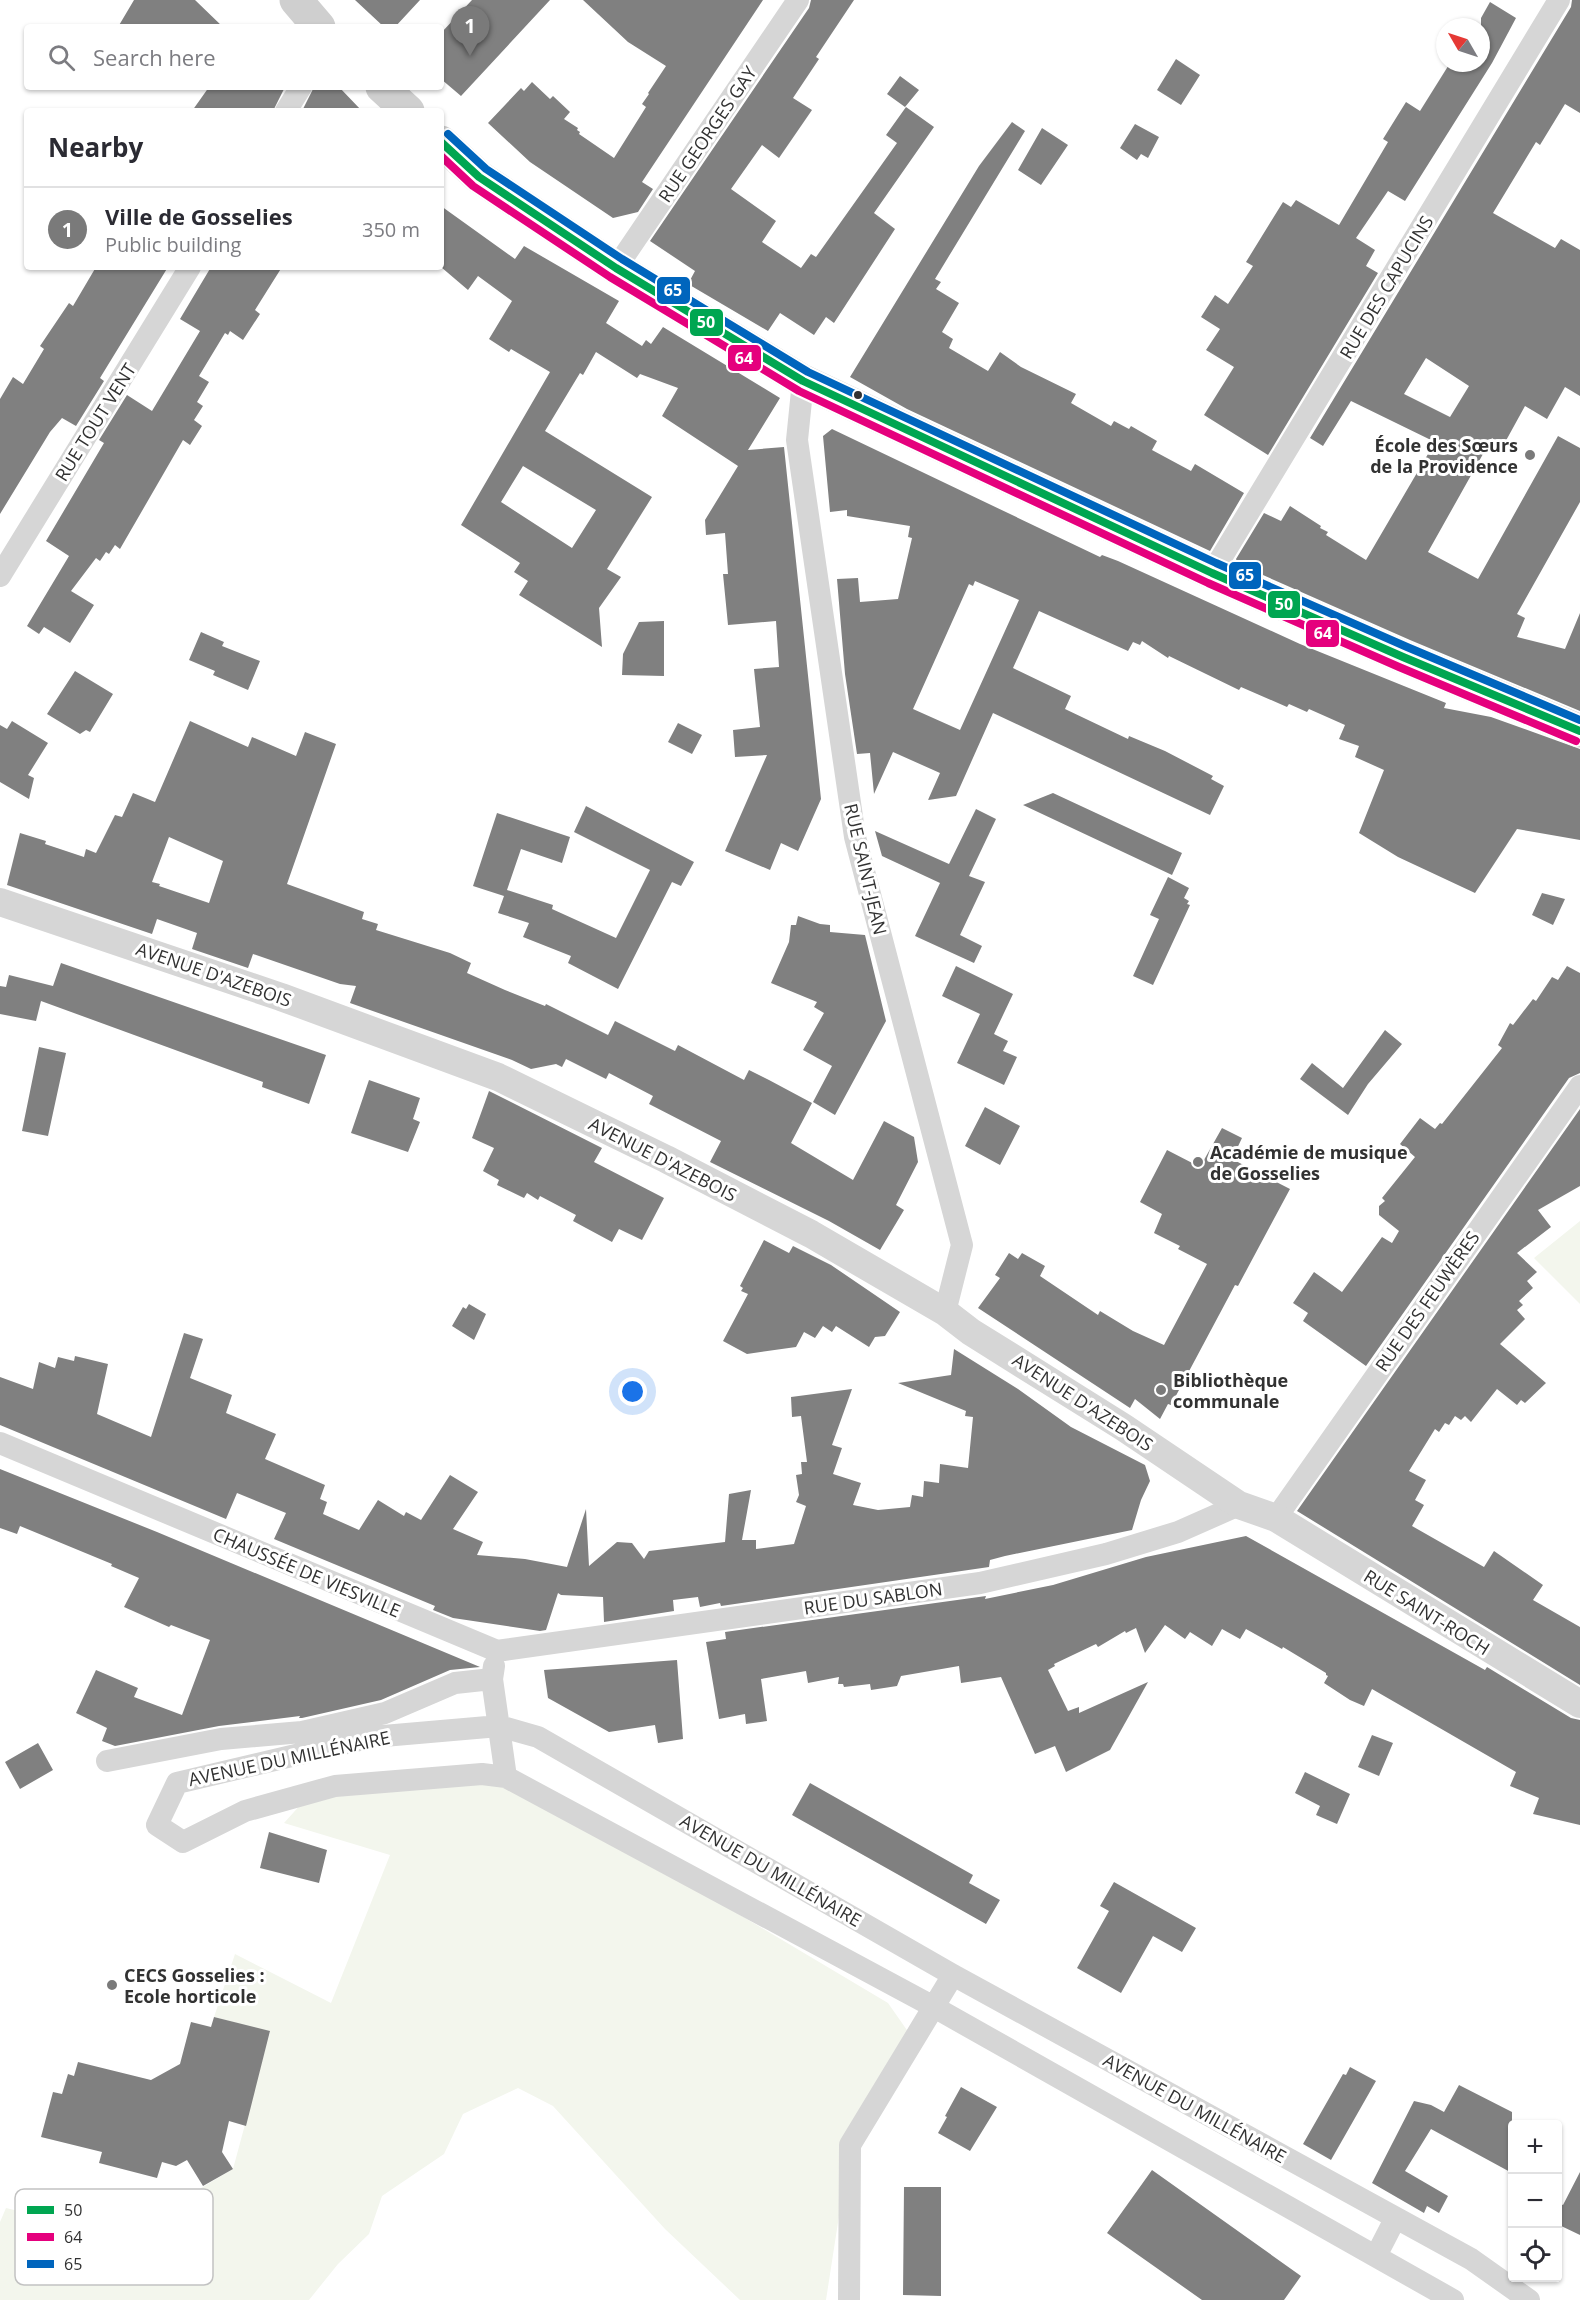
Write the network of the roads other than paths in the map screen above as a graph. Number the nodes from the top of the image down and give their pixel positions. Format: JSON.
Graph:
{"nodes":[{"id":1,"x":296,"y":0,"type":"edge"},
{"id":2,"x":798,"y":0,"type":"edge"},
{"id":3,"x":1559,"y":0,"type":"edge"},
{"id":4,"x":316,"y":24,"type":"edge"},
{"id":5,"x":299,"y":90,"type":"edge"},
{"id":6,"x":385,"y":90,"type":"edge"},
{"id":7,"x":288,"y":108,"type":"edge"},
{"id":8,"x":405,"y":108,"type":"edge"},
{"id":9,"x":444,"y":145,"type":"edge"},
{"id":10,"x":616,"y":268,"type":"junction"},
{"id":11,"x":188,"y":270,"type":"edge"},
{"id":12,"x":802,"y":381,"type":"junction"},
{"id":13,"x":1212,"y":573,"type":"junction"},
{"id":14,"x":0,"y":576,"type":"edge"},
{"id":15,"x":1580,"y":731,"type":"edge"},
{"id":16,"x":0,"y":902,"type":"edge"},
{"id":17,"x":1580,"y":1086,"type":"edge"},
{"id":18,"x":945,"y":1312,"type":"junction"},
{"id":19,"x":0,"y":1443,"type":"edge"},
{"id":20,"x":1239,"y":1505,"type":"junction"},
{"id":21,"x":1276,"y":1518,"type":"junction"},
{"id":22,"x":497,"y":1651,"type":"junction"},
{"id":23,"x":492,"y":1679,"type":"junction"},
{"id":24,"x":1580,"y":1704,"type":"edge"},
{"id":25,"x":499,"y":1726,"type":"junction"},
{"id":26,"x":108,"y":1761,"type":"dead end"},
{"id":27,"x":506,"y":1777,"type":"junction"},
{"id":28,"x":953,"y":1975,"type":"junction"},
{"id":29,"x":934,"y":2007,"type":"junction"},
{"id":30,"x":1395,"y":2218,"type":"junction"},
{"id":31,"x":1376,"y":2256,"type":"junction"},
{"id":32,"x":849,"y":2300,"type":"edge"},
{"id":33,"x":1453,"y":2300,"type":"edge"},
{"id":34,"x":1529,"y":2300,"type":"edge"}],
"edges":[{"from":1,"to":4,"type":"main road"},
{"from":2,"to":10,"type":"street","name":"RUE GEORGES GAY"},
{"from":3,"to":13,"type":"street","name":"RUE DES CAPUCINS"},
{"from":5,"to":7,"type":"street"},
{"from":6,"to":8,"type":"main road"},
{"from":9,"to":10,"type":"main road"},
{"from":10,"to":12,"type":"main road"},
{"from":11,"to":14,"type":"street","name":"RUE TOUT VENT"},
{"from":12,"to":13,"type":"main road"},
{"from":12,"to":18,"type":"street","name":"RUE SAINT-JEAN"},
{"from":13,"to":15,"type":"main road"},
{"from":16,"to":18,"type":"street","name":"AVENUE D'AZEBOIS"},
{"from":17,"to":21,"type":"street","name":"RUE DES FEUWÈRES"},
{"from":18,"to":20,"type":"street","name":"AVENUE D'AZEBOIS"},
{"from":19,"to":22,"type":"street","name":"CHAUSSÉE DE VIESVILLE"},
{"from":20,"to":21,"type":"street","name":"AVENUE D'AZEBOIS"},
{"from":20,"to":22,"type":"street","name":"RUE DU SABLON"},
{"from":21,"to":24,"type":"street","name":"RUE SAINT-ROCH"},
{"from":22,"to":23,"type":"street"},
{"from":23,"to":25,"type":"street"},
{"from":23,"to":26,"type":"street"},
{"from":25,"to":27,"type":"street"},
{"from":25,"to":27,"type":"street","name":"AVENUE DU MILLÉNAIRE"},
{"from":25,"to":28,"type":"street","name":"AVENUE DU MILLÉNAIRE"},
{"from":27,"to":29,"type":"street","name":"AVENUE DU MILLÉNAIRE"},
{"from":28,"to":29,"type":"street"},
{"from":28,"to":30,"type":"street","name":"AVENUE DU MILLÉNAIRE"},
{"from":29,"to":31,"type":"street","name":"AVENUE DU MILLÉNAIRE"},
{"from":29,"to":32,"type":"street"},
{"from":30,"to":31,"type":"street"},
{"from":30,"to":34,"type":"street","name":"AVENUE DU MILLÉNAIRE"},
{"from":31,"to":33,"type":"street","name":"AVENUE DU MILLÉNAIRE"}]}
